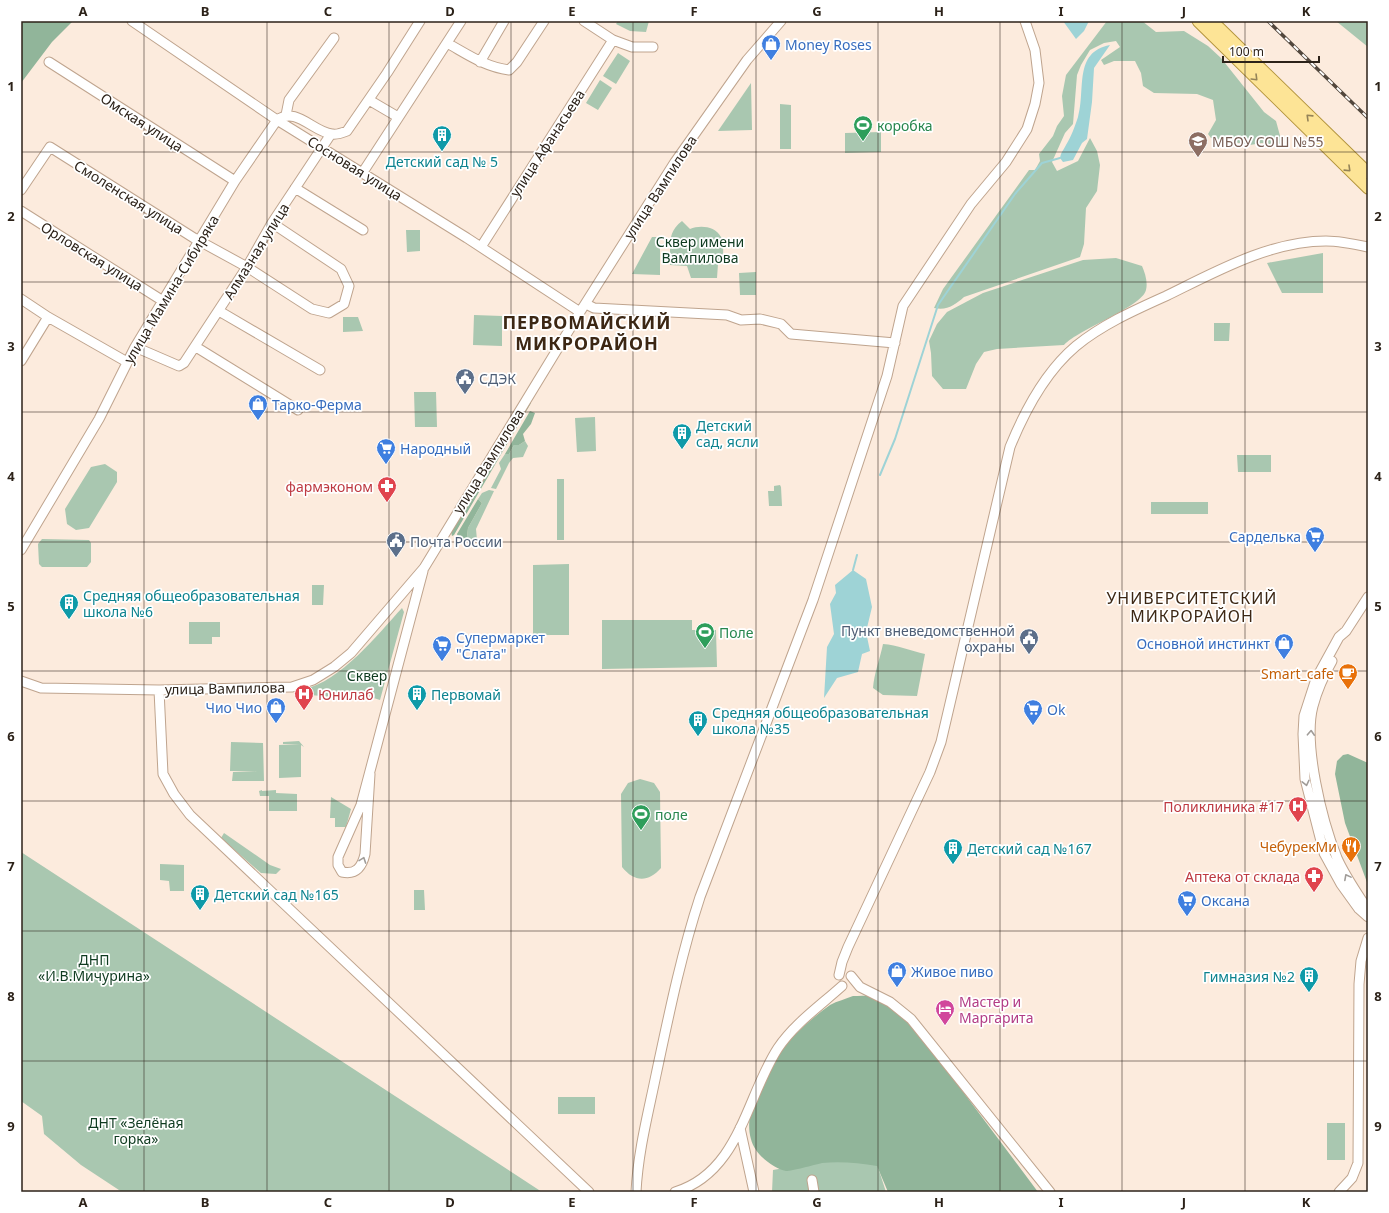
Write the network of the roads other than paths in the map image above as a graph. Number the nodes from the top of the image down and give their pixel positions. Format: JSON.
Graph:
{"nodes":[{"id":1,"x":132,"y":21,"type":"edge"},
{"id":2,"x":420,"y":21,"type":"edge"},
{"id":3,"x":461,"y":21,"type":"edge"},
{"id":4,"x":504,"y":21,"type":"edge"},
{"id":5,"x":544,"y":21,"type":"edge"},
{"id":6,"x":584,"y":21,"type":"edge"},
{"id":7,"x":780,"y":21,"type":"edge"},
{"id":8,"x":1025,"y":21,"type":"edge"},
{"id":9,"x":1198,"y":21,"type":"edge"},
{"id":10,"x":1212,"y":21,"type":"edge"},
{"id":11,"x":334,"y":38,"type":"dead end"},
{"id":12,"x":613,"y":40,"type":"junction"},
{"id":13,"x":447,"y":43,"type":"junction"},
{"id":14,"x":653,"y":47,"type":"dead end"},
{"id":15,"x":49,"y":62,"type":"dead end"},
{"id":16,"x":480,"y":62,"type":"junction"},
{"id":17,"x":369,"y":100,"type":"junction"},
{"id":18,"x":286,"y":115,"type":"junction"},
{"id":19,"x":398,"y":117,"type":"junction"},
{"id":20,"x":277,"y":120,"type":"junction"},
{"id":21,"x":331,"y":134,"type":"junction"},
{"id":22,"x":321,"y":146,"type":"junction"},
{"id":23,"x":363,"y":172,"type":"junction"},
{"id":24,"x":1368,"y":173,"type":"edge"},
{"id":25,"x":235,"y":181,"type":"junction"},
{"id":26,"x":295,"y":188,"type":"junction"},
{"id":27,"x":1368,"y":188,"type":"edge"},
{"id":28,"x":21,"y":190,"type":"edge"},
{"id":29,"x":21,"y":211,"type":"edge"},
{"id":30,"x":272,"y":223,"type":"junction"},
{"id":31,"x":363,"y":230,"type":"dead end"},
{"id":32,"x":199,"y":241,"type":"junction"},
{"id":33,"x":481,"y":246,"type":"junction"},
{"id":34,"x":1368,"y":247,"type":"edge"},
{"id":35,"x":248,"y":267,"type":"junction"},
{"id":36,"x":21,"y":299,"type":"edge"},
{"id":37,"x":163,"y":301,"type":"junction"},
{"id":38,"x":586,"y":304,"type":"junction"},
{"id":39,"x":219,"y":311,"type":"junction"},
{"id":40,"x":580,"y":312,"type":"junction"},
{"id":41,"x":48,"y":317,"type":"junction"},
{"id":42,"x":895,"y":343,"type":"junction"},
{"id":43,"x":135,"y":347,"type":"junction"},
{"id":44,"x":196,"y":347,"type":"junction"},
{"id":45,"x":21,"y":361,"type":"edge"},
{"id":46,"x":127,"y":362,"type":"junction"},
{"id":47,"x":320,"y":370,"type":"dead end"},
{"id":48,"x":298,"y":410,"type":"dead end"},
{"id":49,"x":21,"y":550,"type":"edge"},
{"id":50,"x":424,"y":568,"type":"junction"},
{"id":51,"x":1368,"y":596,"type":"edge"},
{"id":52,"x":396,"y":600,"type":"junction"},
{"id":53,"x":412,"y":612,"type":"junction"},
{"id":54,"x":1346,"y":632,"type":"junction"},
{"id":55,"x":21,"y":681,"type":"edge"},
{"id":56,"x":159,"y":690,"type":"junction"},
{"id":57,"x":370,"y":774,"type":"junction"},
{"id":58,"x":1368,"y":910,"type":"edge"},
{"id":59,"x":1368,"y":917,"type":"edge"},
{"id":60,"x":1368,"y":938,"type":"edge"},
{"id":61,"x":845,"y":954,"type":"junction"},
{"id":62,"x":850,"y":976,"type":"junction"},
{"id":63,"x":841,"y":982,"type":"junction"},
{"id":64,"x":860,"y":987,"type":"junction"},
{"id":65,"x":740,"y":1128,"type":"junction"},
{"id":66,"x":812,"y":1180,"type":"dead end"},
{"id":67,"x":589,"y":1192,"type":"edge"},
{"id":68,"x":636,"y":1192,"type":"edge"},
{"id":69,"x":675,"y":1192,"type":"edge"},
{"id":70,"x":754,"y":1192,"type":"edge"},
{"id":71,"x":814,"y":1192,"type":"edge"},
{"id":72,"x":1050,"y":1192,"type":"edge"},
{"id":73,"x":1339,"y":1192,"type":"edge"}],
"edges":[{"from":1,"to":20,"type":"street","name":"Сосновая улица"},
{"from":2,"to":17,"type":"street"},
{"from":3,"to":13,"type":"street"},
{"from":4,"to":16,"type":"street"},
{"from":5,"to":16,"type":"street"},
{"from":6,"to":12,"type":"street"},
{"from":7,"to":38,"type":"street","name":"улица Вампилова"},
{"from":8,"to":42,"type":"street"},
{"from":9,"to":27,"type":"main road","one_way":true},
{"from":24,"to":10,"type":"main road","one_way":true},
{"from":11,"to":18,"type":"street"},
{"from":12,"to":14,"type":"street"},
{"from":12,"to":33,"type":"street","name":"улица Афанасьева"},
{"from":13,"to":16,"type":"street"},
{"from":13,"to":19,"type":"street"},
{"from":15,"to":25,"type":"street","name":"Омская улица"},
{"from":17,"to":19,"type":"street"},
{"from":17,"to":21,"type":"street"},
{"from":18,"to":20,"type":"street","name":"улица Мамина-Сибиряка"},
{"from":18,"to":21,"type":"street"},
{"from":19,"to":23,"type":"street"},
{"from":20,"to":22,"type":"street","name":"Сосновая улица"},
{"from":20,"to":25,"type":"street","name":"улица Мамина-Сибиряка"},
{"from":21,"to":22,"type":"street","name":"Алмазная улица"},
{"from":22,"to":23,"type":"street","name":"Сосновая улица"},
{"from":22,"to":26,"type":"street","name":"Алмазная улица"},
{"from":23,"to":33,"type":"street","name":"Сосновая улица"},
{"from":25,"to":32,"type":"street","name":"улица Мамина-Сибиряка"},
{"from":26,"to":30,"type":"street","name":"Алмазная улица"},
{"from":26,"to":31,"type":"street"},
{"from":28,"to":32,"type":"street","name":"Смоленская улица"},
{"from":29,"to":37,"type":"street","name":"Орловская улица"},
{"from":30,"to":35,"type":"street","name":"Алмазная улица"},
{"from":30,"to":35,"type":"street","name":"Смоленская улица"},
{"from":32,"to":35,"type":"street","name":"Смоленская улица"},
{"from":32,"to":37,"type":"street","name":"улица Мамина-Сибиряка"},
{"from":33,"to":40,"type":"street","name":"Сосновая улица"},
{"from":34,"to":61,"type":"street"},
{"from":35,"to":39,"type":"street","name":"Алмазная улица"},
{"from":36,"to":41,"type":"street"},
{"from":37,"to":43,"type":"street","name":"улица Мамина-Сибиряка"},
{"from":38,"to":40,"type":"street","name":"улица Вампилова"},
{"from":38,"to":42,"type":"street"},
{"from":39,"to":44,"type":"street","name":"Алмазная улица"},
{"from":39,"to":47,"type":"street"},
{"from":40,"to":50,"type":"street","name":"улица Вампилова"},
{"from":41,"to":45,"type":"street"},
{"from":41,"to":46,"type":"street"},
{"from":42,"to":68,"type":"street"},
{"from":43,"to":44,"type":"street","name":"Алмазная улица"},
{"from":43,"to":46,"type":"street","name":"улица Мамина-Сибиряка"},
{"from":44,"to":48,"type":"street"},
{"from":46,"to":49,"type":"street","name":"улица Мамина-Сибиряка"},
{"from":50,"to":52,"type":"street","name":"улица Вампилова"},
{"from":50,"to":53,"type":"street"},
{"from":51,"to":54,"type":"street"},
{"from":52,"to":53,"type":"street"},
{"from":52,"to":56,"type":"street","name":"улица Вампилова"},
{"from":53,"to":57,"type":"street"},
{"from":58,"to":54,"type":"street","one_way":true},
{"from":54,"to":59,"type":"street","one_way":true},
{"from":55,"to":56,"type":"street","name":"улица Вампилова"},
{"from":56,"to":67,"type":"street"},
{"from":57,"to":57,"type":"street","one_way":true},
{"from":60,"to":73,"type":"street"},
{"from":61,"to":62,"type":"street"},
{"from":61,"to":63,"type":"street"},
{"from":62,"to":63,"type":"street"},
{"from":62,"to":64,"type":"street"},
{"from":63,"to":64,"type":"street"},
{"from":63,"to":65,"type":"street"},
{"from":64,"to":72,"type":"street"},
{"from":65,"to":69,"type":"street"},
{"from":65,"to":70,"type":"street"},
{"from":66,"to":71,"type":"street"}]}
